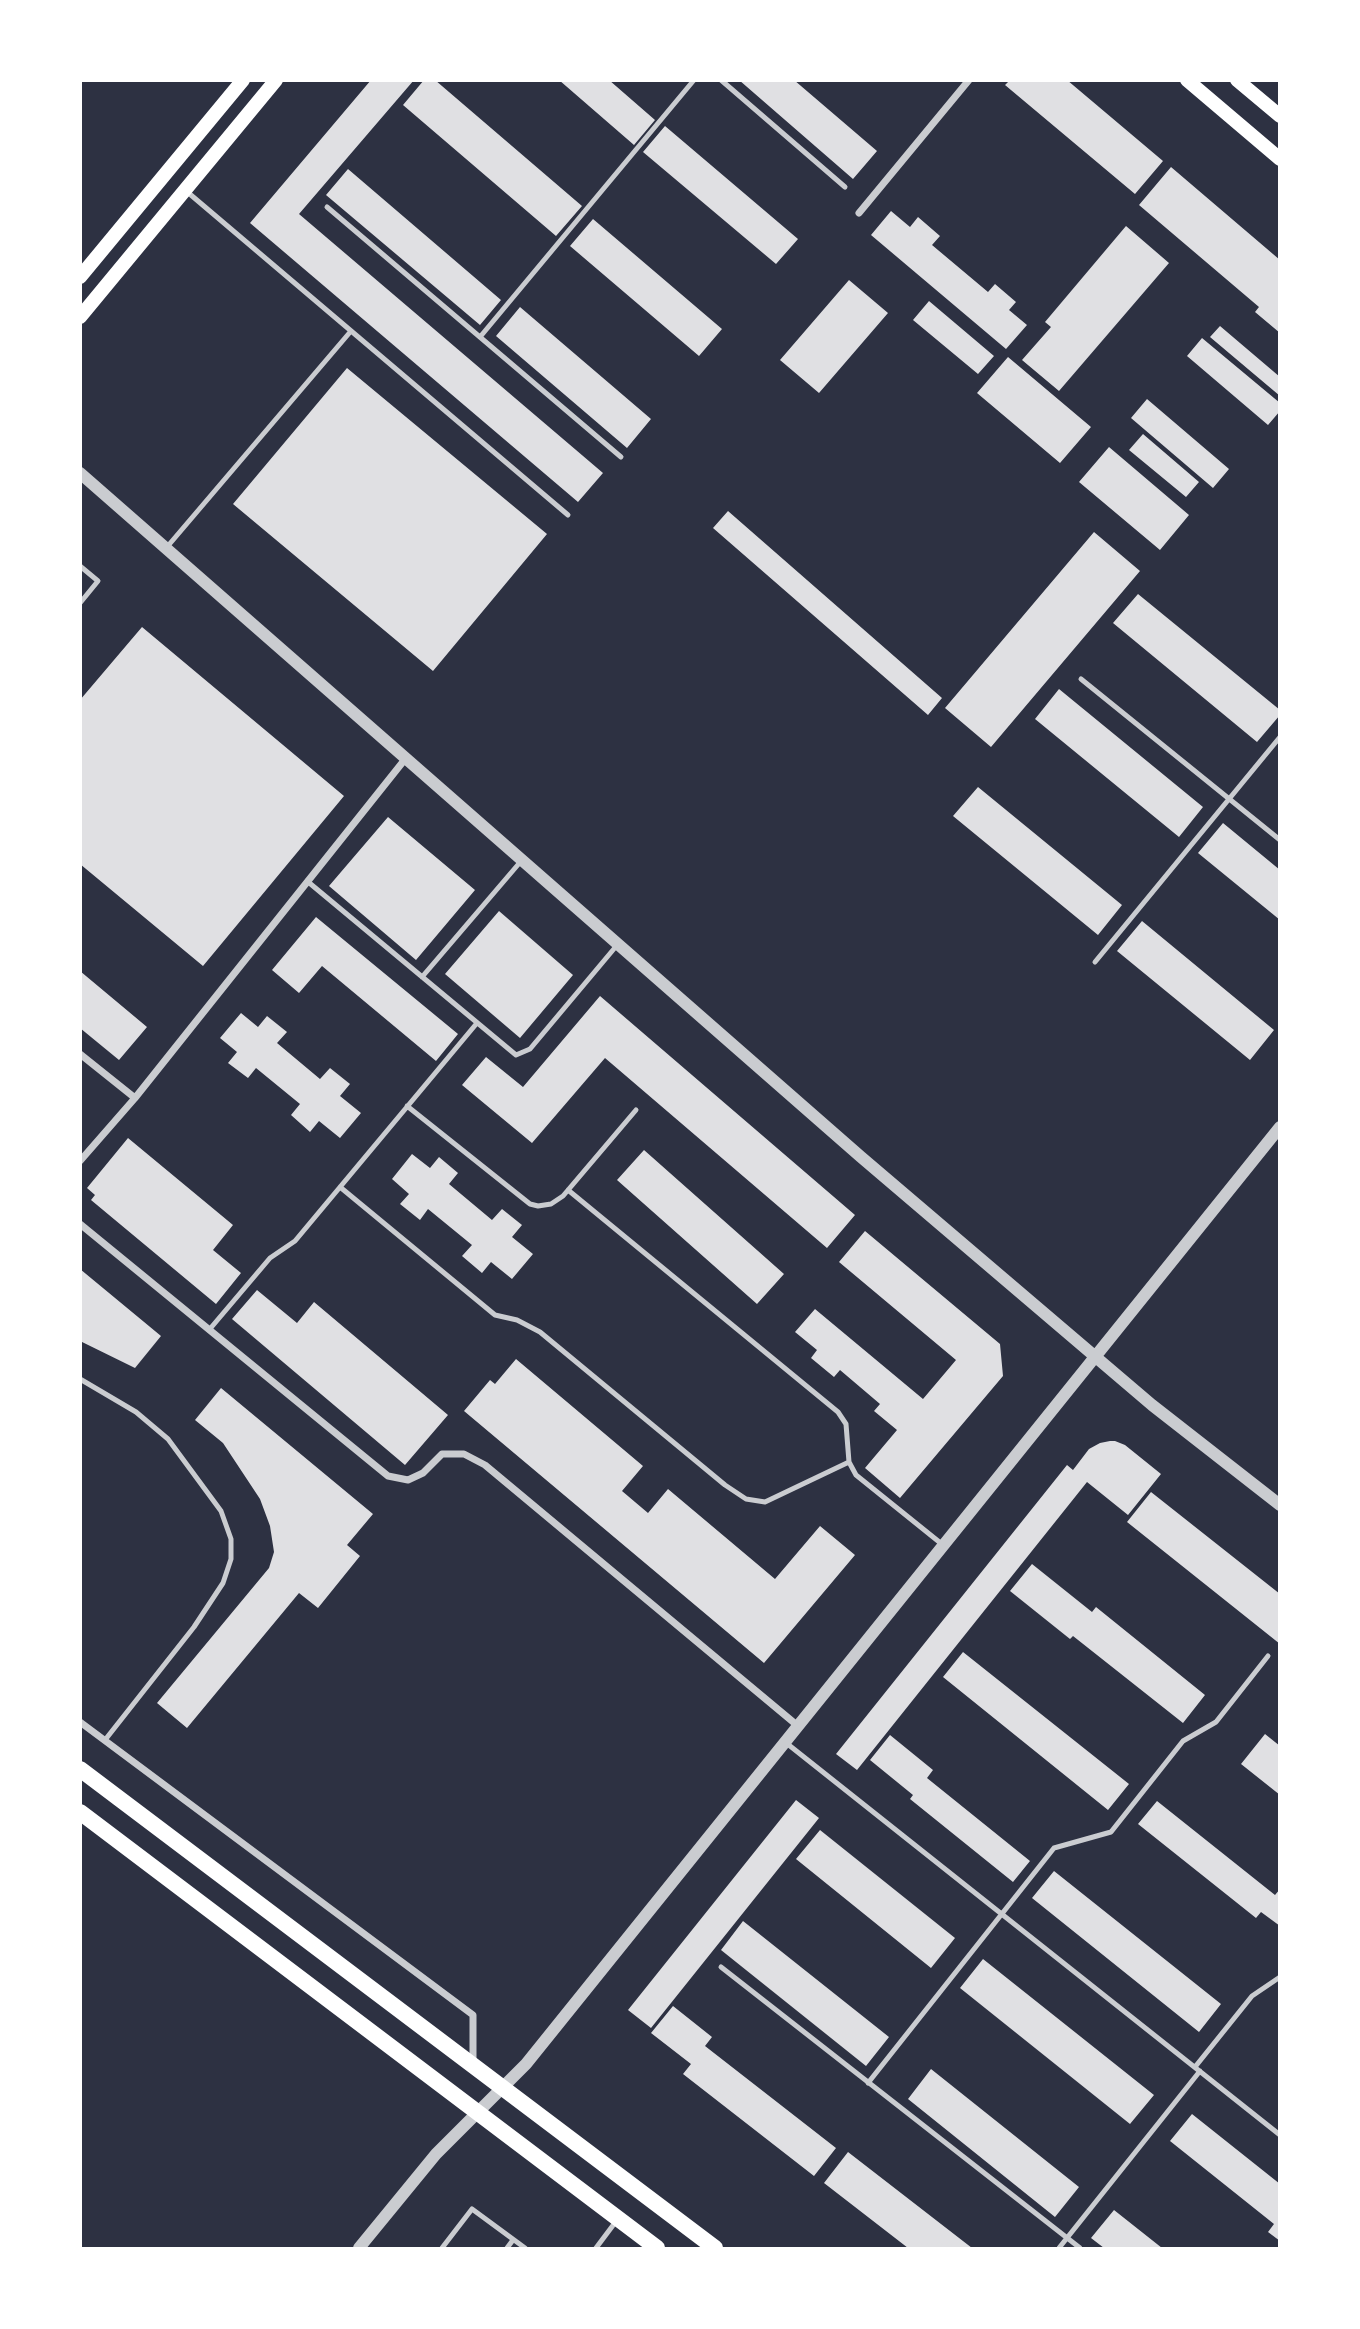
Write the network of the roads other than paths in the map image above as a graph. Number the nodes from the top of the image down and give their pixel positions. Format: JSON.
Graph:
{"nodes":[{"id":1,"x":243,"y":80,"type":"edge"},
{"id":2,"x":276,"y":80,"type":"edge"},
{"id":3,"x":694,"y":80,"type":"edge"},
{"id":4,"x":722,"y":80,"type":"edge"},
{"id":5,"x":969,"y":80,"type":"edge"},
{"id":6,"x":1187,"y":80,"type":"edge"},
{"id":7,"x":1237,"y":80,"type":"edge"},
{"id":8,"x":1279,"y":116,"type":"edge"},
{"id":9,"x":1279,"y":159,"type":"edge"},
{"id":10,"x":845,"y":187,"type":"dead end"},
{"id":11,"x":186,"y":190,"type":"junction"},
{"id":12,"x":327,"y":207,"type":"dead end"},
{"id":13,"x":859,"y":213,"type":"dead end"},
{"id":14,"x":80,"y":277,"type":"edge"},
{"id":15,"x":80,"y":317,"type":"edge"},
{"id":16,"x":351,"y":331,"type":"junction"},
{"id":17,"x":480,"y":337,"type":"junction"},
{"id":18,"x":621,"y":457,"type":"dead end"},
{"id":19,"x":80,"y":473,"type":"edge"},
{"id":20,"x":568,"y":515,"type":"dead end"},
{"id":21,"x":166,"y":548,"type":"junction"},
{"id":22,"x":80,"y":566,"type":"edge"},
{"id":23,"x":80,"y":603,"type":"edge"},
{"id":24,"x":1081,"y":678,"type":"dead end"},
{"id":25,"x":1279,"y":737,"type":"edge"},
{"id":26,"x":406,"y":758,"type":"junction"},
{"id":27,"x":1228,"y":799,"type":"junction"},
{"id":28,"x":1279,"y":840,"type":"edge"},
{"id":29,"x":522,"y":860,"type":"junction"},
{"id":30,"x":307,"y":881,"type":"junction"},
{"id":31,"x":618,"y":944,"type":"junction"},
{"id":32,"x":1095,"y":962,"type":"dead end"},
{"id":33,"x":422,"y":977,"type":"junction"},
{"id":34,"x":477,"y":1023,"type":"junction"},
{"id":35,"x":80,"y":1054,"type":"edge"},
{"id":36,"x":135,"y":1098,"type":"junction"},
{"id":37,"x":407,"y":1106,"type":"junction"},
{"id":38,"x":636,"y":1110,"type":"dead end"},
{"id":39,"x":1279,"y":1126,"type":"edge"},
{"id":40,"x":80,"y":1161,"type":"edge"},
{"id":41,"x":340,"y":1186,"type":"junction"},
{"id":42,"x":568,"y":1190,"type":"junction"},
{"id":43,"x":80,"y":1224,"type":"edge"},
{"id":44,"x":209,"y":1330,"type":"junction"},
{"id":45,"x":1095,"y":1356,"type":"junction"},
{"id":46,"x":80,"y":1379,"type":"edge"},
{"id":47,"x":849,"y":1462,"type":"junction"},
{"id":48,"x":1279,"y":1505,"type":"edge"},
{"id":49,"x":943,"y":1545,"type":"junction"},
{"id":50,"x":1268,"y":1656,"type":"dead end"},
{"id":51,"x":80,"y":1722,"type":"edge"},
{"id":52,"x":798,"y":1726,"type":"junction"},
{"id":53,"x":105,"y":1740,"type":"junction"},
{"id":54,"x":785,"y":1742,"type":"junction"},
{"id":55,"x":80,"y":1769,"type":"edge"},
{"id":56,"x":80,"y":1812,"type":"edge"},
{"id":57,"x":1002,"y":1914,"type":"junction"},
{"id":58,"x":721,"y":1967,"type":"dead end"},
{"id":59,"x":1279,"y":1977,"type":"edge"},
{"id":60,"x":473,"y":2065,"type":"junction"},
{"id":61,"x":1197,"y":2069,"type":"junction"},
{"id":62,"x":868,"y":2083,"type":"junction"},
{"id":63,"x":503,"y":2088,"type":"junction"},
{"id":64,"x":478,"y":2112,"type":"junction"},
{"id":65,"x":1279,"y":2135,"type":"edge"},
{"id":66,"x":618,"y":2219,"type":"junction"},
{"id":67,"x":1067,"y":2238,"type":"junction"},
{"id":68,"x":513,"y":2240,"type":"junction"},
{"id":69,"x":359,"y":2249,"type":"edge"},
{"id":70,"x":442,"y":2249,"type":"edge"},
{"id":71,"x":506,"y":2249,"type":"edge"},
{"id":72,"x":525,"y":2249,"type":"edge"},
{"id":73,"x":596,"y":2249,"type":"edge"},
{"id":74,"x":657,"y":2249,"type":"edge"},
{"id":75,"x":715,"y":2249,"type":"edge"},
{"id":76,"x":1059,"y":2249,"type":"edge"},
{"id":77,"x":1080,"y":2249,"type":"edge"}],
"edges":[{"from":1,"to":14,"type":"main road"},
{"from":2,"to":11,"type":"main road"},
{"from":3,"to":17,"type":"lane"},
{"from":4,"to":10,"type":"lane"},
{"from":5,"to":13,"type":"street"},
{"from":6,"to":9,"type":"main road"},
{"from":7,"to":8,"type":"main road"},
{"from":11,"to":15,"type":"main road"},
{"from":11,"to":16,"type":"lane"},
{"from":12,"to":17,"type":"lane"},
{"from":16,"to":20,"type":"lane"},
{"from":16,"to":21,"type":"lane"},
{"from":17,"to":18,"type":"lane"},
{"from":19,"to":21,"type":"street"},
{"from":21,"to":26,"type":"street"},
{"from":22,"to":23,"type":"lane"},
{"from":24,"to":27,"type":"lane"},
{"from":25,"to":27,"type":"lane"},
{"from":26,"to":29,"type":"street"},
{"from":26,"to":30,"type":"street"},
{"from":27,"to":28,"type":"lane"},
{"from":27,"to":32,"type":"lane"},
{"from":29,"to":31,"type":"street"},
{"from":29,"to":33,"type":"lane"},
{"from":30,"to":33,"type":"lane"},
{"from":30,"to":36,"type":"street"},
{"from":31,"to":34,"type":"lane"},
{"from":31,"to":45,"type":"street"},
{"from":33,"to":34,"type":"lane"},
{"from":34,"to":37,"type":"lane"},
{"from":35,"to":36,"type":"street"},
{"from":36,"to":40,"type":"street"},
{"from":37,"to":41,"type":"lane"},
{"from":37,"to":42,"type":"lane"},
{"from":38,"to":42,"type":"lane"},
{"from":39,"to":45,"type":"street"},
{"from":41,"to":44,"type":"lane"},
{"from":41,"to":47,"type":"lane"},
{"from":42,"to":47,"type":"lane"},
{"from":43,"to":44,"type":"street"},
{"from":44,"to":52,"type":"street"},
{"from":45,"to":48,"type":"street"},
{"from":45,"to":49,"type":"street"},
{"from":46,"to":53,"type":"lane"},
{"from":47,"to":49,"type":"lane"},
{"from":49,"to":52,"type":"street"},
{"from":50,"to":57,"type":"lane"},
{"from":51,"to":53,"type":"street"},
{"from":52,"to":54,"type":"street"},
{"from":53,"to":60,"type":"street"},
{"from":54,"to":57,"type":"lane"},
{"from":54,"to":63,"type":"street"},
{"from":55,"to":60,"type":"main road"},
{"from":56,"to":64,"type":"main road"},
{"from":57,"to":61,"type":"lane"},
{"from":57,"to":62,"type":"lane"},
{"from":58,"to":62,"type":"lane"},
{"from":59,"to":61,"type":"lane"},
{"from":60,"to":63,"type":"main road"},
{"from":61,"to":65,"type":"lane"},
{"from":61,"to":67,"type":"lane"},
{"from":62,"to":67,"type":"lane"},
{"from":63,"to":64,"type":"street"},
{"from":63,"to":75,"type":"main road"},
{"from":64,"to":66,"type":"main road"},
{"from":64,"to":69,"type":"street"},
{"from":66,"to":73,"type":"lane"},
{"from":66,"to":74,"type":"main road"},
{"from":67,"to":76,"type":"lane"},
{"from":67,"to":77,"type":"lane"},
{"from":68,"to":70,"type":"lane"},
{"from":68,"to":71,"type":"lane"},
{"from":68,"to":72,"type":"lane"}]}
